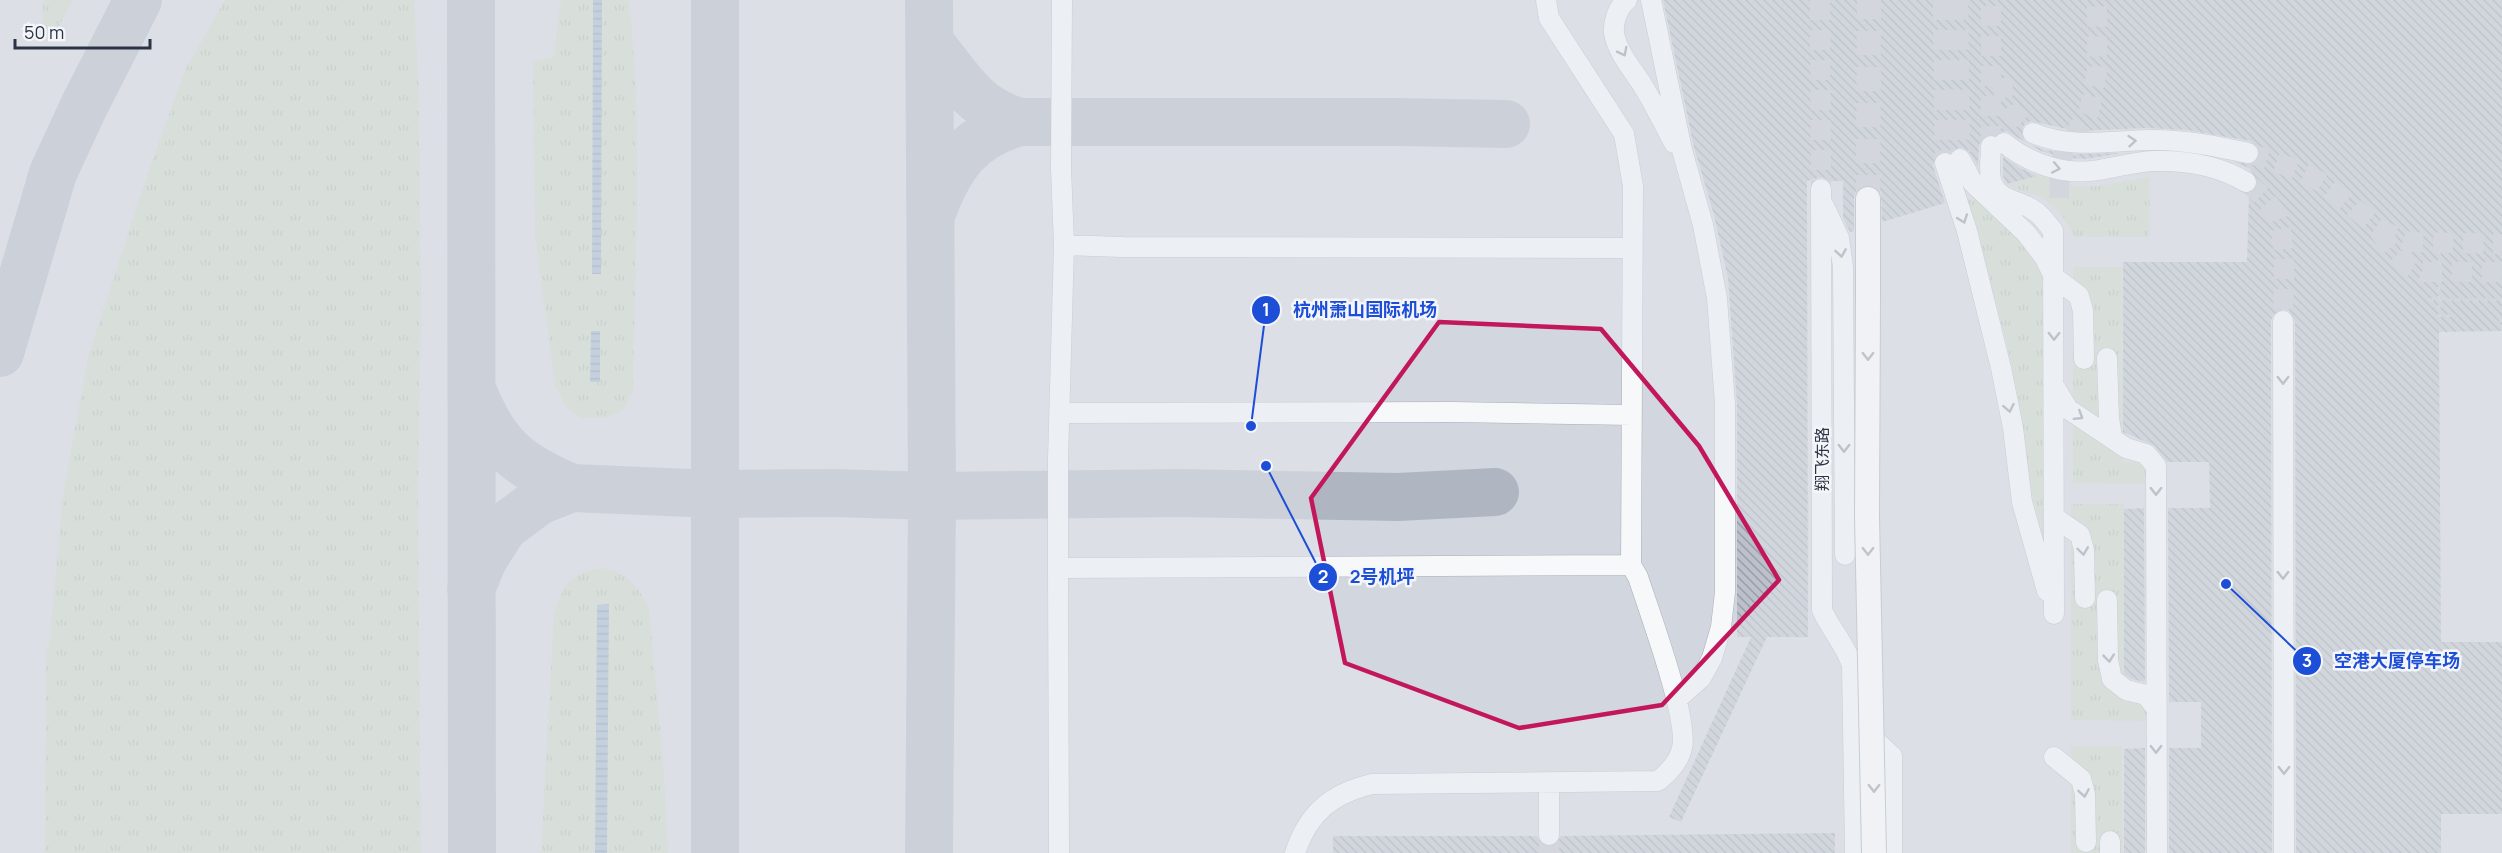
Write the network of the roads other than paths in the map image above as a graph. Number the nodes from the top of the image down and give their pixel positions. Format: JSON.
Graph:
{"nodes":[{"id":1,"x":1062,"y":0,"type":"edge"},
{"id":2,"x":1546,"y":0,"type":"edge"},
{"id":3,"x":1628,"y":0,"type":"edge"},
{"id":4,"x":1651,"y":0,"type":"edge"},
{"id":5,"x":2033,"y":133,"type":"tunnel mouth"},
{"id":6,"x":2248,"y":153,"type":"tunnel mouth"},
{"id":7,"x":1686,"y":167,"type":"junction"},
{"id":8,"x":2246,"y":182,"type":"tunnel mouth"},
{"id":9,"x":1868,"y":199,"type":"tunnel mouth"},
{"id":10,"x":1064,"y":245,"type":"junction"},
{"id":11,"x":1632,"y":248,"type":"junction"},
{"id":12,"x":2054,"y":277,"type":"junction"},
{"id":13,"x":2278,"y":324,"type":"tunnel mouth"},
{"id":14,"x":2107,"y":358,"type":"dead end"},
{"id":15,"x":2084,"y":359,"type":"dead end"},
{"id":16,"x":2054,"y":386,"type":"junction"},
{"id":17,"x":1060,"y":413,"type":"junction"},
{"id":18,"x":1632,"y":415,"type":"junction"},
{"id":19,"x":2112,"y":437,"type":"junction"},
{"id":20,"x":2054,"y":517,"type":"junction"},
{"id":21,"x":1845,"y":555,"type":"dead end"},
{"id":22,"x":1631,"y":566,"type":"junction"},
{"id":23,"x":1059,"y":568,"type":"junction"},
{"id":24,"x":2085,"y":598,"type":"dead end"},
{"id":25,"x":2107,"y":600,"type":"dead end"},
{"id":26,"x":1676,"y":700,"type":"junction"},
{"id":27,"x":2156,"y":708,"type":"junction"},
{"id":28,"x":1854,"y":720,"type":"junction"},
{"id":29,"x":2054,"y":756,"type":"dead end"},
{"id":30,"x":1549,"y":782,"type":"junction"},
{"id":31,"x":1549,"y":835,"type":"tunnel mouth"},
{"id":32,"x":2086,"y":842,"type":"dead end"},
{"id":33,"x":1059,"y":853,"type":"edge"},
{"id":34,"x":1295,"y":853,"type":"edge"},
{"id":35,"x":1855,"y":853,"type":"edge"},
{"id":36,"x":1874,"y":853,"type":"edge"},
{"id":37,"x":1892,"y":853,"type":"edge"},
{"id":38,"x":2157,"y":853,"type":"edge"},
{"id":39,"x":2284,"y":853,"type":"edge"}],
"edges":[{"from":1,"to":10,"type":"street"},
{"from":2,"to":11,"type":"street"},
{"from":3,"to":7,"type":"street","one_way":true},
{"from":4,"to":7,"type":"street"},
{"from":5,"to":6,"type":"street","one_way":true},
{"from":7,"to":26,"type":"street"},
{"from":12,"to":8,"type":"street","one_way":true},
{"from":9,"to":36,"type":"main road","one_way":true,"bridge":true},
{"from":10,"to":11,"type":"street"},
{"from":10,"to":17,"type":"street"},
{"from":11,"to":18,"type":"street"},
{"from":12,"to":15,"type":"street"},
{"from":12,"to":16,"type":"street","one_way":true},
{"from":12,"to":20,"type":"street","one_way":true},
{"from":13,"to":39,"type":"street","one_way":true},
{"from":14,"to":19,"type":"street"},
{"from":16,"to":19,"type":"street","one_way":true},
{"from":16,"to":20,"type":"street"},
{"from":17,"to":18,"type":"street"},
{"from":17,"to":23,"type":"street"},
{"from":18,"to":22,"type":"street"},
{"from":19,"to":27,"type":"street","one_way":true},
{"from":20,"to":24,"type":"street","one_way":true},
{"from":28,"to":21,"type":"street","name":"翔飞东路","one_way":true},
{"from":22,"to":23,"type":"street"},
{"from":22,"to":26,"type":"street"},
{"from":23,"to":33,"type":"street"},
{"from":25,"to":27,"type":"street","one_way":true},
{"from":26,"to":30,"type":"street"},
{"from":27,"to":38,"type":"street","one_way":true},
{"from":28,"to":35,"type":"street","name":"翔飞东路"},
{"from":28,"to":37,"type":"street"},
{"from":29,"to":32,"type":"street","one_way":true},
{"from":30,"to":31,"type":"street"},
{"from":30,"to":34,"type":"street"}]}
